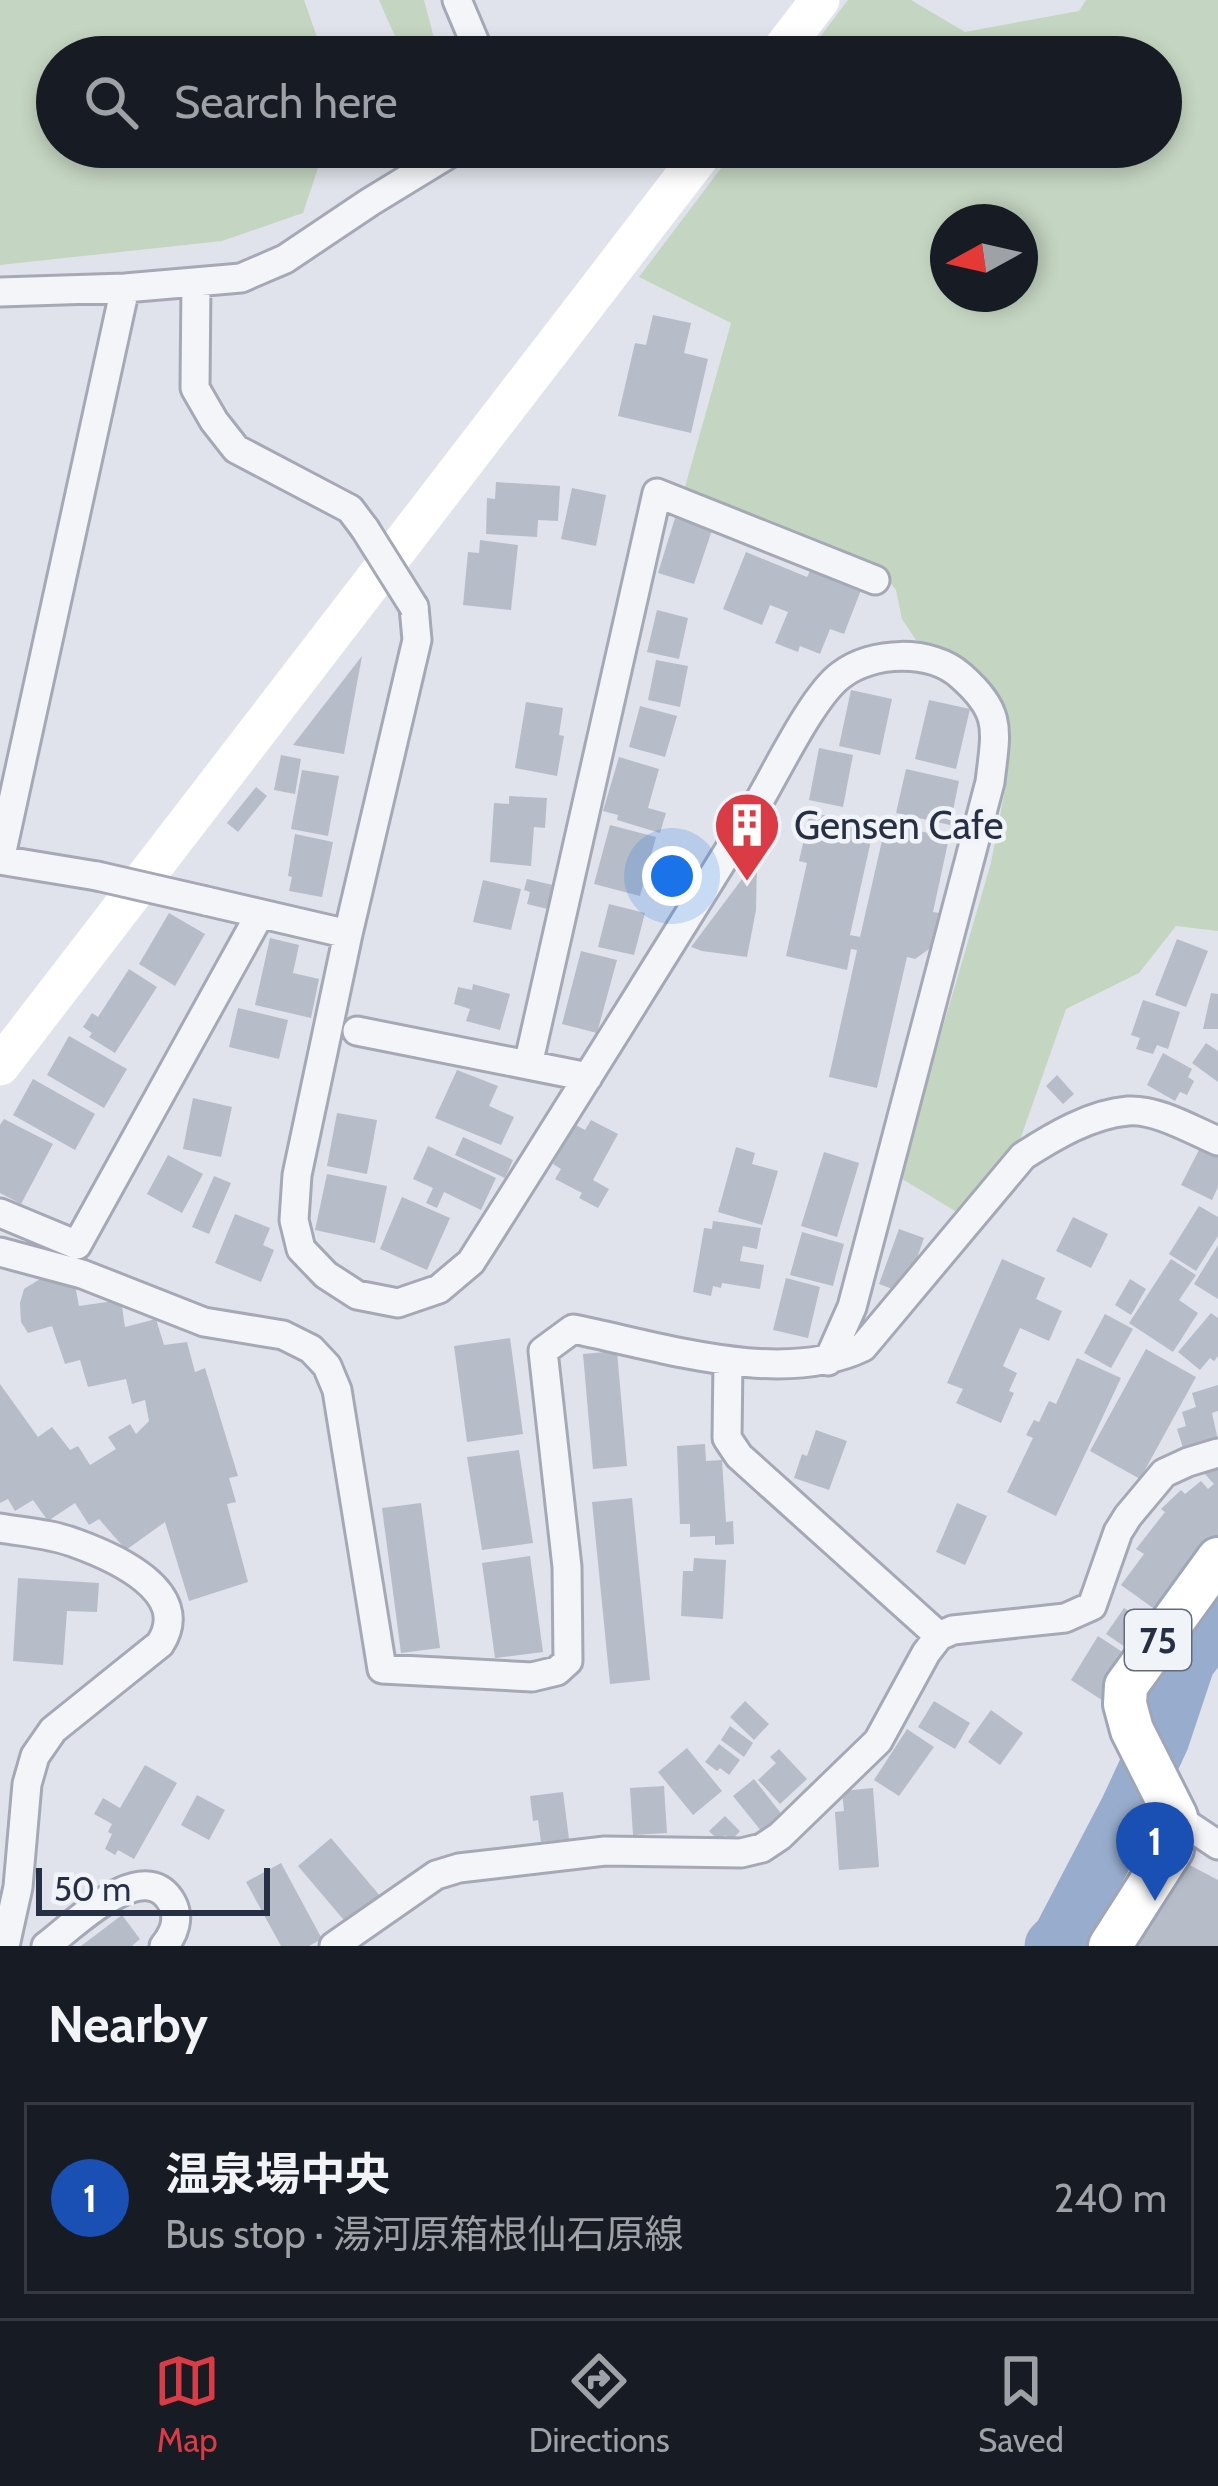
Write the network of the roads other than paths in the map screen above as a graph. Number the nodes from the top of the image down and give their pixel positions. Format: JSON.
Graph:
{"nodes":[{"id":1,"x":457,"y":0,"type":"edge"},
{"id":2,"x":820,"y":0,"type":"edge"},
{"id":3,"x":472,"y":36,"type":"edge"},
{"id":4,"x":792,"y":36,"type":"edge"},
{"id":5,"x":426,"y":168,"type":"edge"},
{"id":6,"x":691,"y":168,"type":"edge"},
{"id":7,"x":196,"y":282,"type":"junction"},
{"id":8,"x":124,"y":288,"type":"junction"},
{"id":9,"x":0,"y":292,"type":"edge"},
{"id":10,"x":875,"y":580,"type":"dead end"},
{"id":11,"x":0,"y":860,"type":"edge"},
{"id":12,"x":260,"y":914,"type":"junction"},
{"id":13,"x":348,"y":934,"type":"junction"},
{"id":14,"x":357,"y":1031,"type":"dead end"},
{"id":15,"x":528,"y":1065,"type":"junction"},
{"id":16,"x":0,"y":1066,"type":"edge"},
{"id":17,"x":588,"y":1077,"type":"junction"},
{"id":18,"x":1218,"y":1141,"type":"edge"},
{"id":19,"x":0,"y":1214,"type":"edge"},
{"id":20,"x":0,"y":1252,"type":"edge"},
{"id":21,"x":728,"y":1361,"type":"junction"},
{"id":22,"x":827,"y":1361,"type":"junction"},
{"id":23,"x":1218,"y":1453,"type":"edge"},
{"id":24,"x":0,"y":1528,"type":"edge"},
{"id":25,"x":1218,"y":1559,"type":"edge"},
{"id":26,"x":939,"y":1636,"type":"junction"},
{"id":27,"x":1173,"y":1810,"type":"junction"},
{"id":28,"x":1218,"y":1845,"type":"edge"},
{"id":29,"x":10,"y":1871,"type":"edge"},
{"id":30,"x":5,"y":1946,"type":"edge"},
{"id":31,"x":46,"y":1946,"type":"edge"},
{"id":32,"x":164,"y":1946,"type":"edge"},
{"id":33,"x":334,"y":1946,"type":"edge"},
{"id":34,"x":1110,"y":1946,"type":"edge"}],
"edges":[{"from":1,"to":3,"type":"street"},
{"from":2,"to":4,"type":"street"},
{"from":5,"to":7,"type":"street"},
{"from":6,"to":16,"type":"street"},
{"from":7,"to":8,"type":"street"},
{"from":7,"to":13,"type":"street","bridge":true},
{"from":8,"to":9,"type":"street"},
{"from":8,"to":11,"type":"street"},
{"from":10,"to":15,"type":"street"},
{"from":11,"to":12,"type":"street","bridge":true},
{"from":12,"to":13,"type":"street"},
{"from":12,"to":19,"type":"street"},
{"from":13,"to":17,"type":"street"},
{"from":14,"to":15,"type":"street"},
{"from":15,"to":17,"type":"street"},
{"from":17,"to":22,"type":"street"},
{"from":18,"to":22,"type":"street"},
{"from":20,"to":21,"type":"street"},
{"from":21,"to":22,"type":"street"},
{"from":21,"to":26,"type":"street"},
{"from":23,"to":26,"type":"street"},
{"from":24,"to":29,"type":"street"},
{"from":25,"to":27,"type":"main road","number":"75"},
{"from":26,"to":33,"type":"street"},
{"from":27,"to":28,"type":"street"},
{"from":27,"to":34,"type":"main road"},
{"from":29,"to":30,"type":"street"},
{"from":31,"to":32,"type":"street"}]}
